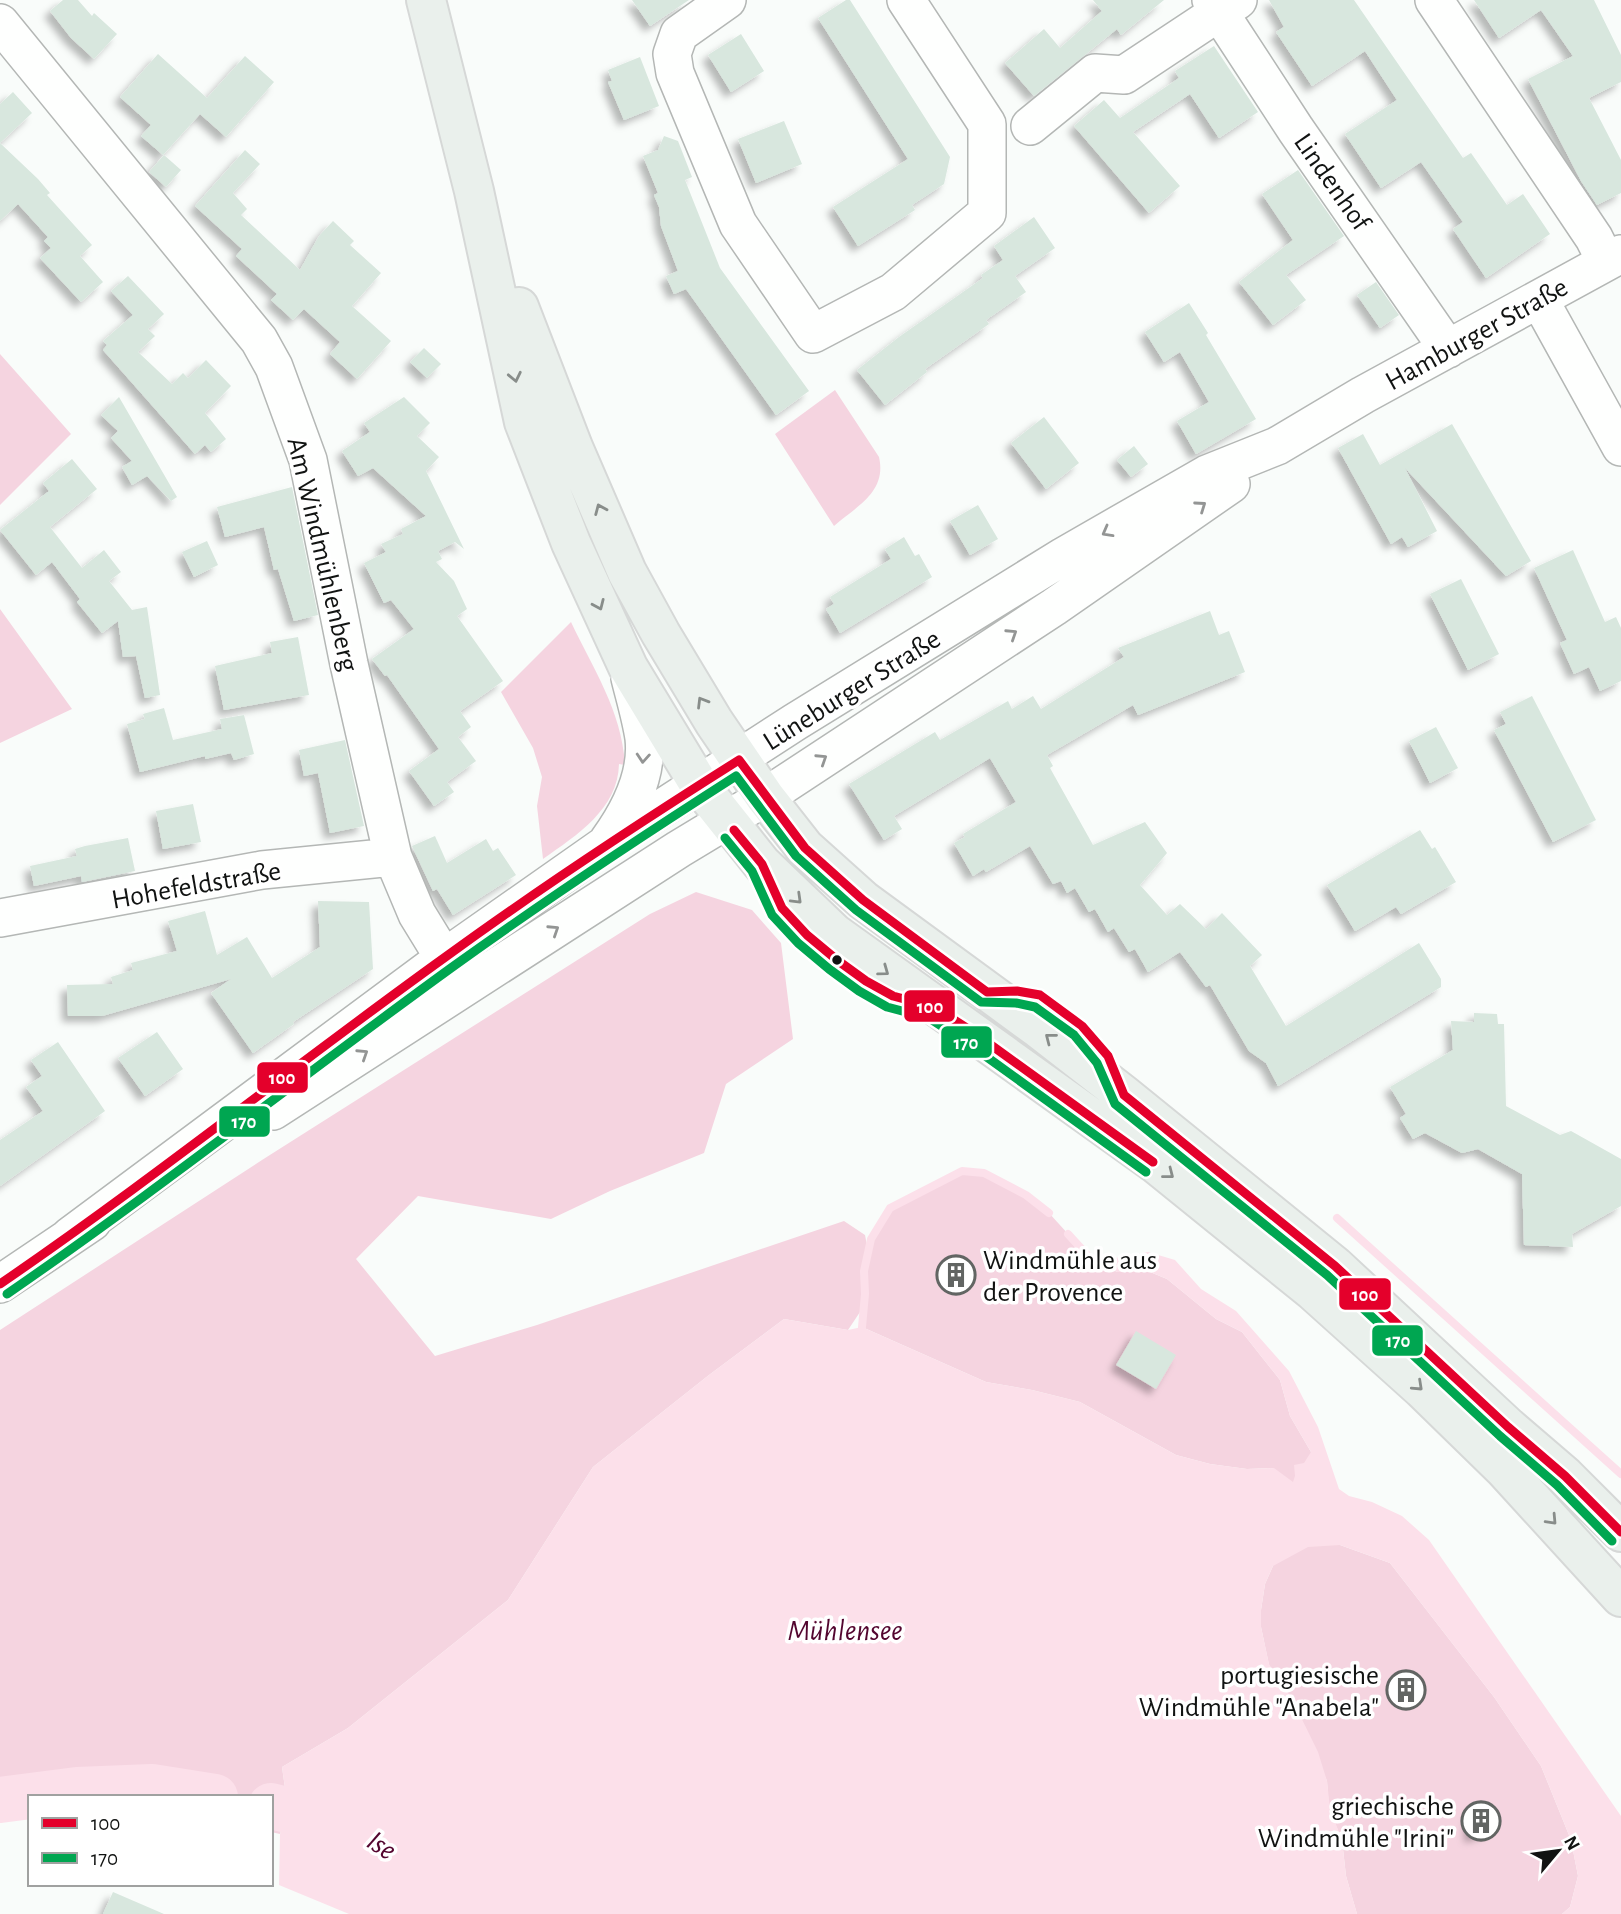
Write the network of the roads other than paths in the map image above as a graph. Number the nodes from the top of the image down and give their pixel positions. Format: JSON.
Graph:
{"nodes":[{"id":1,"x":426,"y":0,"type":"edge"},
{"id":2,"x":727,"y":0,"type":"edge"},
{"id":3,"x":906,"y":0,"type":"edge"},
{"id":4,"x":1434,"y":0,"type":"edge"},
{"id":5,"x":1223,"y":4,"type":"edge"},
{"id":6,"x":4,"y":35,"type":"edge"},
{"id":7,"x":1030,"y":126,"type":"dead end"},
{"id":8,"x":474,"y":191,"type":"junction"},
{"id":9,"x":1614,"y":258,"type":"edge"},
{"id":10,"x":1539,"y":299,"type":"junction"},
{"id":11,"x":1448,"y":349,"type":"junction"},
{"id":12,"x":1331,"y":413,"type":"joint"},
{"id":13,"x":1277,"y":446,"type":"junction"},
{"id":14,"x":1621,"y":447,"type":"edge"},
{"id":15,"x":628,"y":667,"type":"junction"},
{"id":16,"x":739,"y":760,"type":"junction"},
{"id":17,"x":700,"y":786,"type":"junction"},
{"id":18,"x":765,"y":797,"type":"junction"},
{"id":19,"x":726,"y":820,"type":"junction"},
{"id":20,"x":606,"y":845,"type":"junction"},
{"id":21,"x":393,"y":857,"type":"junction"},
{"id":22,"x":0,"y":918,"type":"edge"},
{"id":23,"x":444,"y":958,"type":"junction"},
{"id":24,"x":70,"y":1236,"type":"junction"},
{"id":25,"x":0,"y":1284,"type":"edge"},
{"id":26,"x":1621,"y":1532,"type":"edge"},
{"id":27,"x":1621,"y":1597,"type":"edge"}],
"edges":[{"from":1,"to":8,"type":"main road"},
{"from":2,"to":3,"type":"street"},
{"from":4,"to":9,"type":"street"},
{"from":5,"to":7,"type":"street","name":"Lindenhof"},
{"from":5,"to":11,"type":"street","name":"Lindenhof"},
{"from":6,"to":21,"type":"street","name":"Am Windmühlenberg"},
{"from":8,"to":15,"type":"main road","one_way":true},
{"from":16,"to":8,"type":"main road","one_way":true},
{"from":9,"to":10,"type":"street","name":"Hamburger Straße"},
{"from":10,"to":11,"type":"street","name":"Hamburger Straße"},
{"from":10,"to":14,"type":"street"},
{"from":11,"to":12,"type":"street","name":"Hamburger Straße"},
{"from":12,"to":13,"type":"street","name":"Lüneburger Straße"},
{"from":13,"to":16,"type":"street","name":"Lüneburger Straße","one_way":true},
{"from":18,"to":13,"type":"street","name":"Lüneburger Straße","one_way":true},
{"from":15,"to":17,"type":"main road"},
{"from":15,"to":20,"type":"street","one_way":true},
{"from":16,"to":17,"type":"street","name":"Lüneburger Straße"},
{"from":16,"to":18,"type":"main road"},
{"from":17,"to":19,"type":"main road"},
{"from":17,"to":20,"type":"street","name":"Lüneburger Straße"},
{"from":18,"to":19,"type":"street","name":"Lüneburger Straße"},
{"from":26,"to":18,"type":"main road","one_way":true},
{"from":24,"to":19,"type":"street","name":"Lüneburger Straße","one_way":true},
{"from":19,"to":27,"type":"main road","one_way":true},
{"from":20,"to":23,"type":"street","name":"Lüneburger Straße"},
{"from":21,"to":22,"type":"street","name":"Hohefeldstraße"},
{"from":21,"to":23,"type":"street","name":"Am Windmühlenberg"},
{"from":23,"to":24,"type":"street","name":"Lüneburger Straße"},
{"from":24,"to":25,"type":"street","name":"Lüneburger Straße"}]}
